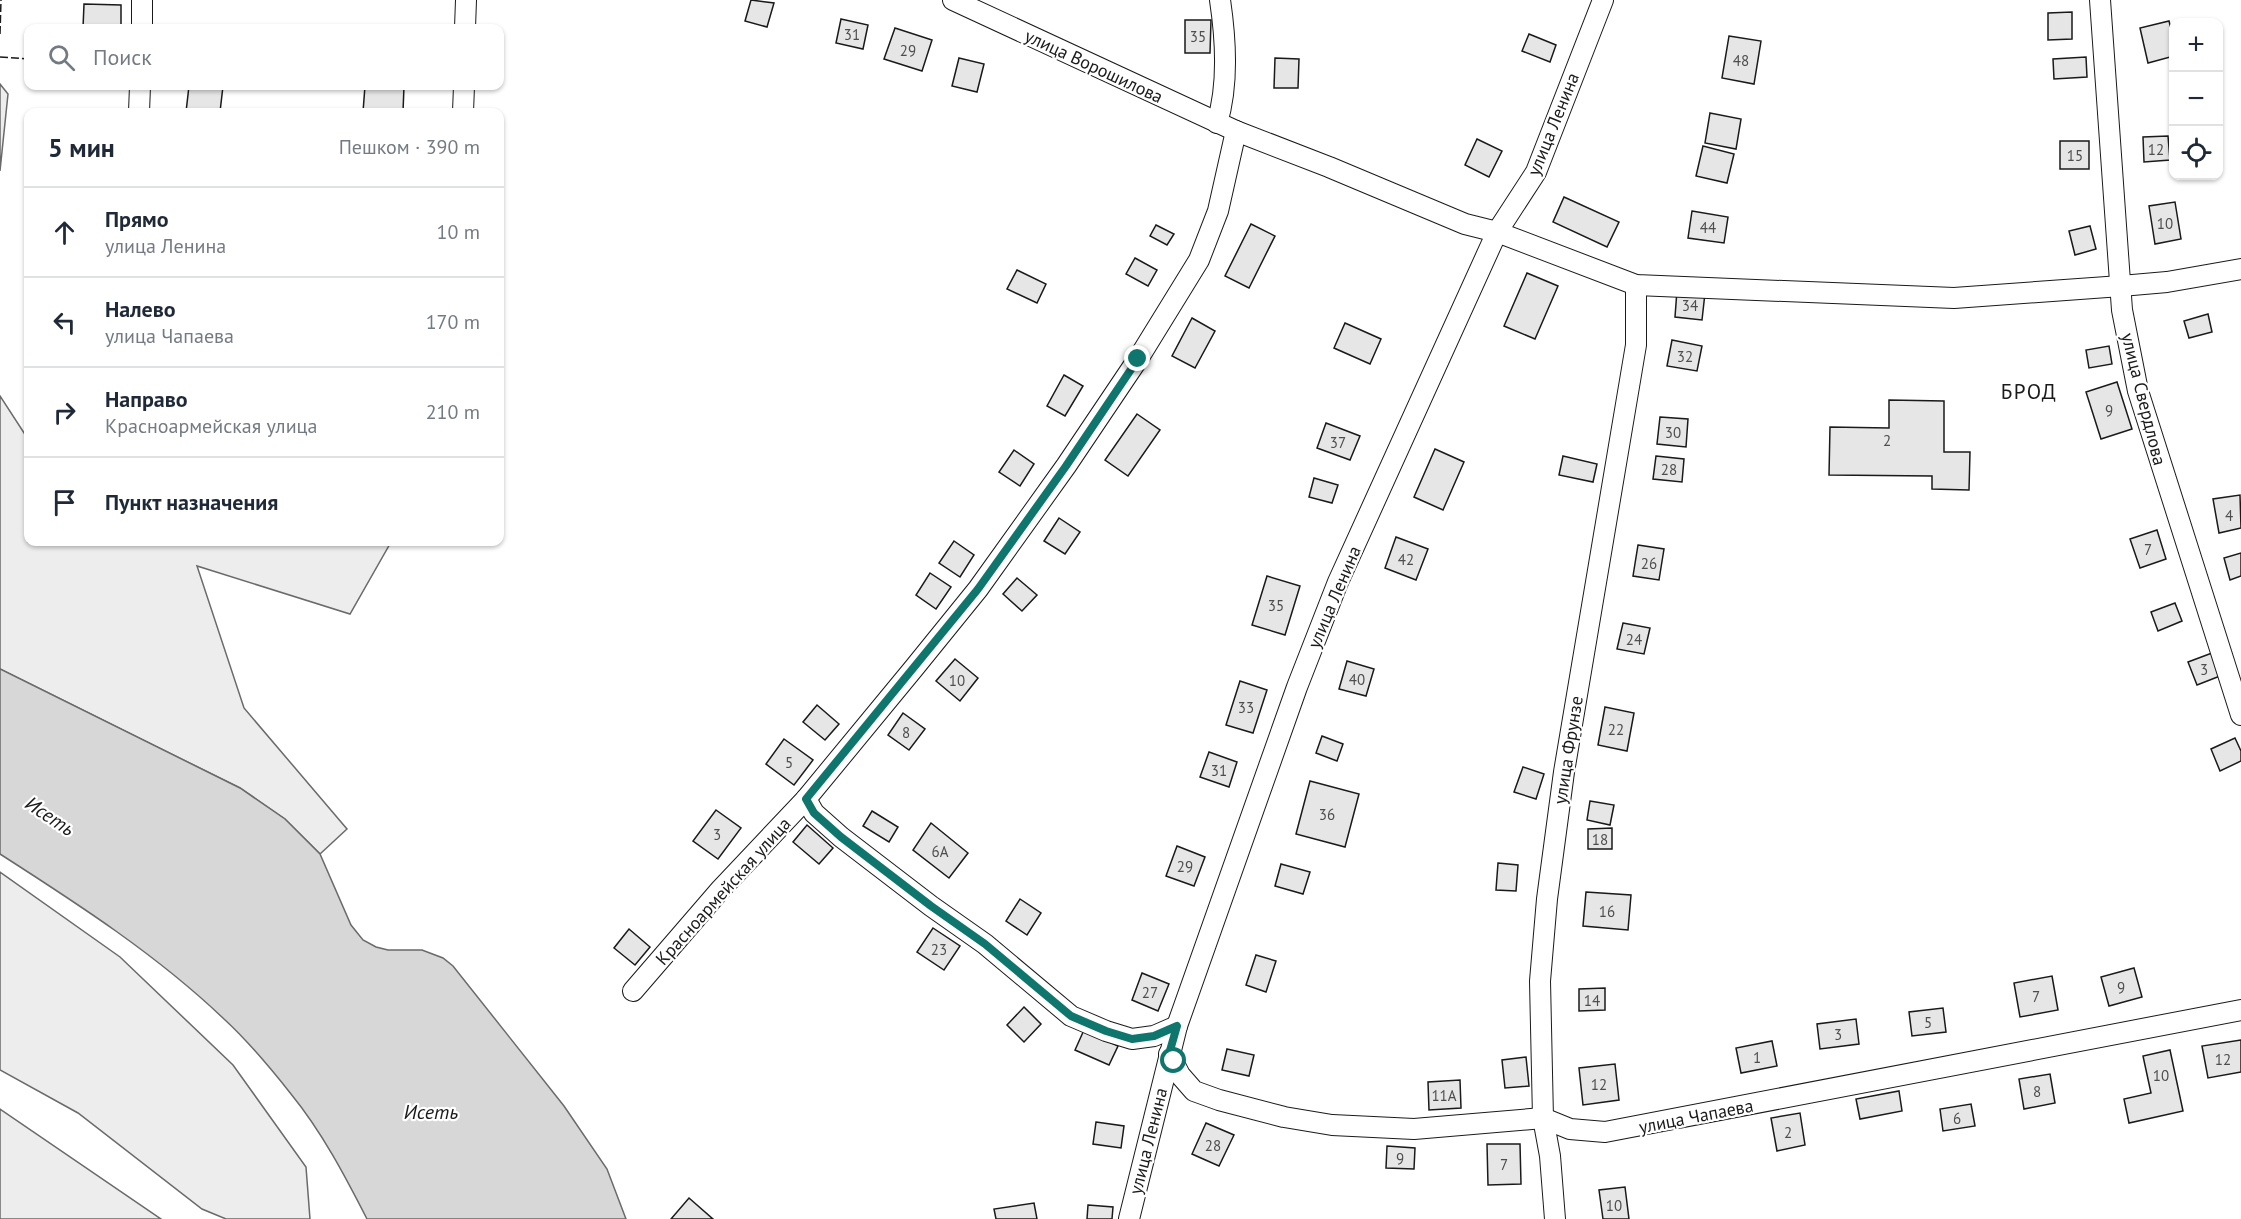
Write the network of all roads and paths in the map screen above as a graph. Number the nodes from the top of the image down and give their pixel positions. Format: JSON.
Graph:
{"nodes":[{"id":1,"x":142,"y":0,"type":"edge"},
{"id":2,"x":466,"y":0,"type":"edge"},
{"id":3,"x":953,"y":0,"type":"edge"},
{"id":4,"x":1220,"y":0,"type":"edge"},
{"id":5,"x":1603,"y":0,"type":"edge"},
{"id":6,"x":2100,"y":0,"type":"edge"},
{"id":7,"x":142,"y":24,"type":"edge"},
{"id":8,"x":465,"y":24,"type":"edge"},
{"id":9,"x":140,"y":90,"type":"edge"},
{"id":10,"x":464,"y":90,"type":"edge"},
{"id":11,"x":139,"y":108,"type":"edge"},
{"id":12,"x":463,"y":108,"type":"edge"},
{"id":13,"x":1217,"y":123,"type":"junction"},
{"id":14,"x":1236,"y":132,"type":"junction"},
{"id":15,"x":1497,"y":232,"type":"junction"},
{"id":16,"x":2241,"y":269,"type":"edge"},
{"id":17,"x":1636,"y":285,"type":"junction"},
{"id":18,"x":2121,"y":286,"type":"junction"},
{"id":19,"x":2241,"y":716,"type":"edge"},
{"id":20,"x":806,"y":799,"type":"junction"},
{"id":21,"x":633,"y":991,"type":"dead end"},
{"id":22,"x":2241,"y":1010,"type":"edge"},
{"id":23,"x":1177,"y":1026,"type":"junction"},
{"id":24,"x":1169,"y":1054,"type":"junction"},
{"id":25,"x":1543,"y":1118,"type":"junction"},
{"id":26,"x":1129,"y":1219,"type":"edge"},
{"id":27,"x":1555,"y":1219,"type":"edge"}],
"edges":[{"from":1,"to":7,"type":"street"},
{"from":2,"to":8,"type":"street"},
{"from":3,"to":13,"type":"street","name":"улица Ворошилова"},
{"from":4,"to":13,"type":"street"},
{"from":5,"to":15,"type":"street","name":"улица Ленина"},
{"from":6,"to":18,"type":"street","name":"улица Свердлова"},
{"from":9,"to":11,"type":"street"},
{"from":10,"to":12,"type":"street"},
{"from":13,"to":14,"type":"street","name":"улица Ворошилова"},
{"from":14,"to":15,"type":"street","name":"улица Ворошилова"},
{"from":14,"to":20,"type":"street","name":"Красноармейская улица"},
{"from":15,"to":17,"type":"street","name":"улица Ворошилова"},
{"from":15,"to":23,"type":"street","name":"улица Ленина"},
{"from":16,"to":18,"type":"street","name":"улица Ворошилова"},
{"from":17,"to":18,"type":"street","name":"улица Ворошилова"},
{"from":17,"to":25,"type":"street","name":"улица Фрунзе"},
{"from":18,"to":19,"type":"street","name":"улица Свердлова"},
{"from":20,"to":21,"type":"street","name":"Красноармейская улица"},
{"from":20,"to":23,"type":"street"},
{"from":22,"to":25,"type":"street","name":"улица Чапаева"},
{"from":23,"to":24,"type":"street","name":"улица Ленина"},
{"from":24,"to":25,"type":"street","name":"улица Чапаева"},
{"from":24,"to":26,"type":"street","name":"улица Ленина"},
{"from":25,"to":27,"type":"street","name":"улица Фрунзе"}]}
